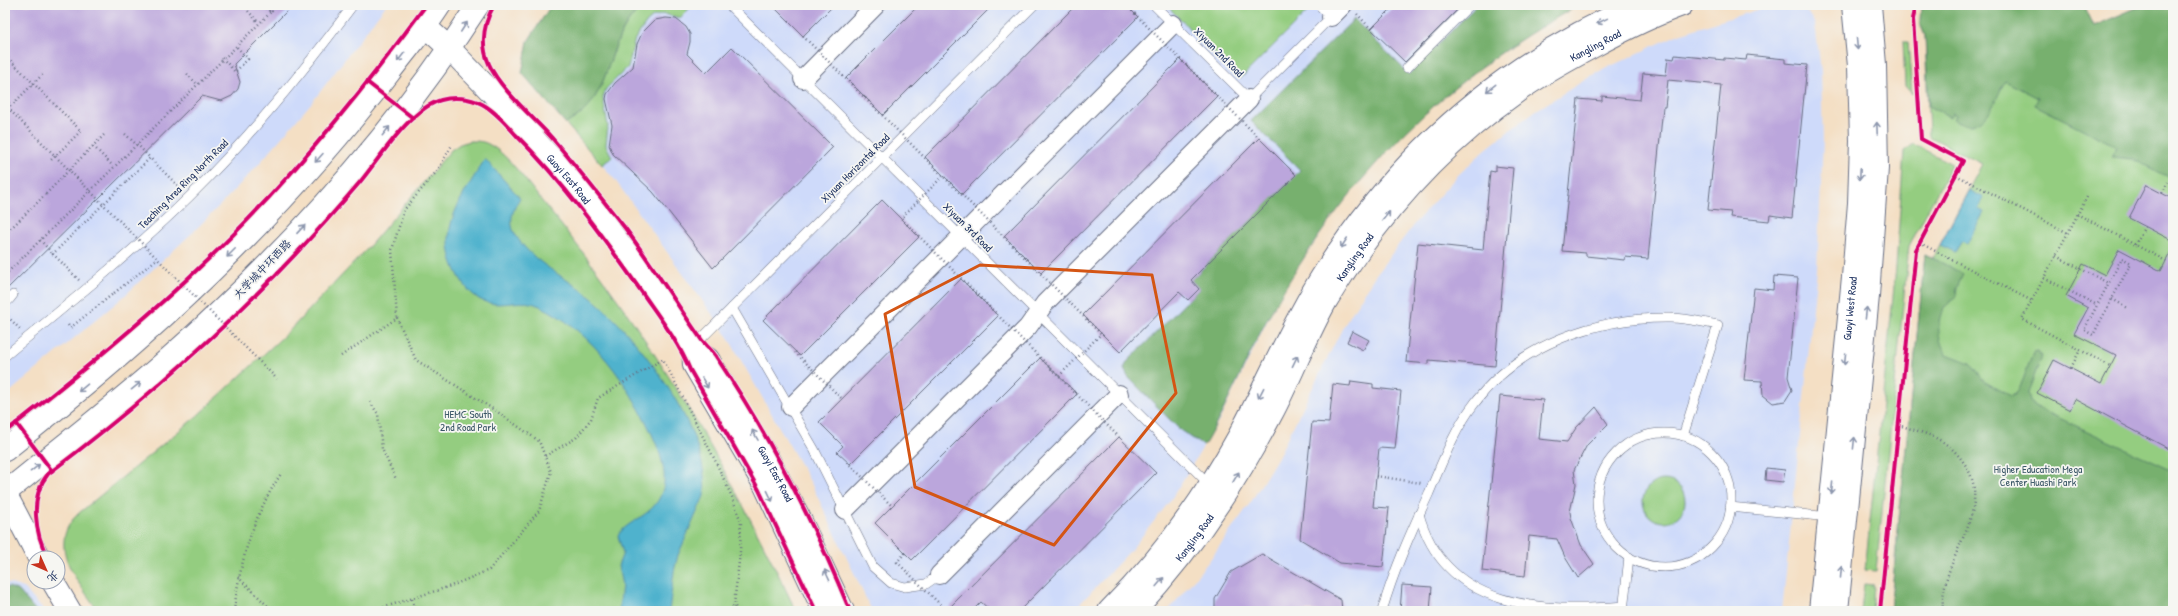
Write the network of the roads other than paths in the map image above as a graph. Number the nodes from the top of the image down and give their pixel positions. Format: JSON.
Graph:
{"nodes":[{"id":1,"x":353,"y":5,"type":"edge"},
{"id":2,"x":440,"y":5,"type":"edge"},
{"id":3,"x":478,"y":5,"type":"edge"},
{"id":4,"x":729,"y":5,"type":"edge"},
{"id":5,"x":876,"y":5,"type":"edge"},
{"id":6,"x":1034,"y":5,"type":"edge"},
{"id":7,"x":1154,"y":5,"type":"edge"},
{"id":8,"x":1470,"y":5,"type":"edge"},
{"id":9,"x":1638,"y":5,"type":"edge"},
{"id":10,"x":1682,"y":5,"type":"edge"},
{"id":11,"x":1854,"y":5,"type":"edge"},
{"id":12,"x":1870,"y":5,"type":"edge"},
{"id":13,"x":1884,"y":5,"type":"edge"},
{"id":14,"x":1336,"y":9,"type":"edge"},
{"id":15,"x":1173,"y":24,"type":"junction"},
{"id":16,"x":425,"y":26,"type":"junction"},
{"id":17,"x":449,"y":48,"type":"junction"},
{"id":18,"x":1874,"y":48,"type":"junction"},
{"id":19,"x":1407,"y":68,"type":"dead end"},
{"id":20,"x":803,"y":79,"type":"junction"},
{"id":21,"x":1249,"y":99,"type":"junction"},
{"id":22,"x":882,"y":158,"type":"junction"},
{"id":23,"x":961,"y":237,"type":"junction"},
{"id":24,"x":732,"y":308,"type":"junction"},
{"id":25,"x":1038,"y":314,"type":"junction"},
{"id":26,"x":692,"y":348,"type":"junction"},
{"id":27,"x":5,"y":356,"type":"edge"},
{"id":28,"x":1119,"y":394,"type":"junction"},
{"id":29,"x":791,"y":407,"type":"junction"},
{"id":30,"x":1683,"y":436,"type":"junction"},
{"id":31,"x":5,"y":450,"type":"edge"},
{"id":32,"x":1210,"y":485,"type":"junction"},
{"id":33,"x":5,"y":493,"type":"edge"},
{"id":34,"x":1730,"y":506,"type":"junction"},
{"id":35,"x":845,"y":510,"type":"junction"},
{"id":36,"x":1419,"y":514,"type":"junction"},
{"id":37,"x":1838,"y":517,"type":"junction"},
{"id":38,"x":35,"y":550,"type":"edge"},
{"id":39,"x":1629,"y":557,"type":"junction"},
{"id":40,"x":939,"y":575,"type":"joint"},
{"id":41,"x":58,"y":590,"type":"edge"},
{"id":42,"x":1623,"y":608,"type":"edge"},
{"id":43,"x":70,"y":611,"type":"edge"},
{"id":44,"x":824,"y":611,"type":"edge"},
{"id":45,"x":842,"y":611,"type":"edge"},
{"id":46,"x":1110,"y":611,"type":"edge"},
{"id":47,"x":1134,"y":611,"type":"edge"},
{"id":48,"x":1382,"y":611,"type":"edge"},
{"id":49,"x":1820,"y":611,"type":"edge"},
{"id":50,"x":1837,"y":611,"type":"edge"}],
"edges":[{"from":1,"to":27,"type":"lane","name":"Teaching Area Ring North Road"},
{"from":2,"to":16,"type":"main road"},
{"from":17,"to":3,"type":"main road","name":"大学城中环西路","one_way":true},
{"from":4,"to":20,"type":"lane","name":"Xiyuan 3rd Road"},
{"from":5,"to":20,"type":"street"},
{"from":6,"to":22,"type":"lane","name":"Xiyuan Horizontal Road"},
{"from":7,"to":15,"type":"lane","name":"Xiyuan 2nd Road"},
{"from":8,"to":19,"type":"lane"},
{"from":9,"to":32,"type":"main road","name":"Kangling Road","one_way":true},
{"from":47,"to":10,"type":"main road","name":"Kangling Road","one_way":true},
{"from":11,"to":37,"type":"main road","name":"Guoyi West Road","one_way":true},
{"from":12,"to":18,"type":"main road","name":"Guoyi West Road"},
{"from":13,"to":18,"type":"main road"},
{"from":14,"to":21,"type":"lane"},
{"from":15,"to":21,"type":"lane","name":"Xiyuan 2nd Road"},
{"from":15,"to":23,"type":"street"},
{"from":16,"to":17,"type":"main road","name":"Guoyi East Road"},
{"from":16,"to":31,"type":"main road","one_way":true},
{"from":17,"to":26,"type":"main road","name":"Guoyi East Road"},
{"from":33,"to":17,"type":"main road","name":"大学城中环西路","one_way":true},
{"from":37,"to":18,"type":"main road","name":"Guoyi West Road","one_way":true},
{"from":20,"to":22,"type":"lane","name":"Xiyuan 3rd Road"},
{"from":21,"to":25,"type":"street"},
{"from":22,"to":23,"type":"lane","name":"Xiyuan 3rd Road"},
{"from":22,"to":24,"type":"lane","name":"Xiyuan Horizontal Road"},
{"from":23,"to":25,"type":"lane","name":"Xiyuan 3rd Road"},
{"from":23,"to":29,"type":"street"},
{"from":24,"to":26,"type":"lane","name":"Xiyuan Horizontal Road"},
{"from":24,"to":29,"type":"lane"},
{"from":25,"to":28,"type":"lane","name":"Xiyuan 3rd Road"},
{"from":25,"to":35,"type":"street"},
{"from":26,"to":44,"type":"main road","name":"Guoyi East Road","one_way":true},
{"from":45,"to":26,"type":"main road","name":"Guoyi East Road","one_way":true},
{"from":28,"to":32,"type":"lane","name":"Xiyuan 3rd Road"},
{"from":28,"to":40,"type":"street"},
{"from":29,"to":35,"type":"lane"},
{"from":30,"to":34,"type":"lane"},
{"from":30,"to":36,"type":"lane"},
{"from":30,"to":39,"type":"lane"},
{"from":32,"to":46,"type":"main road","name":"Kangling Road"},
{"from":33,"to":38,"type":"main road"},
{"from":34,"to":37,"type":"lane"},
{"from":34,"to":39,"type":"lane"},
{"from":35,"to":40,"type":"lane"},
{"from":36,"to":42,"type":"lane"},
{"from":36,"to":48,"type":"lane"},
{"from":37,"to":49,"type":"main road","name":"Guoyi West Road"},
{"from":50,"to":37,"type":"main road","name":"Guoyi West Road","one_way":true},
{"from":39,"to":42,"type":"lane"},
{"from":41,"to":43,"type":"main road"}]}
